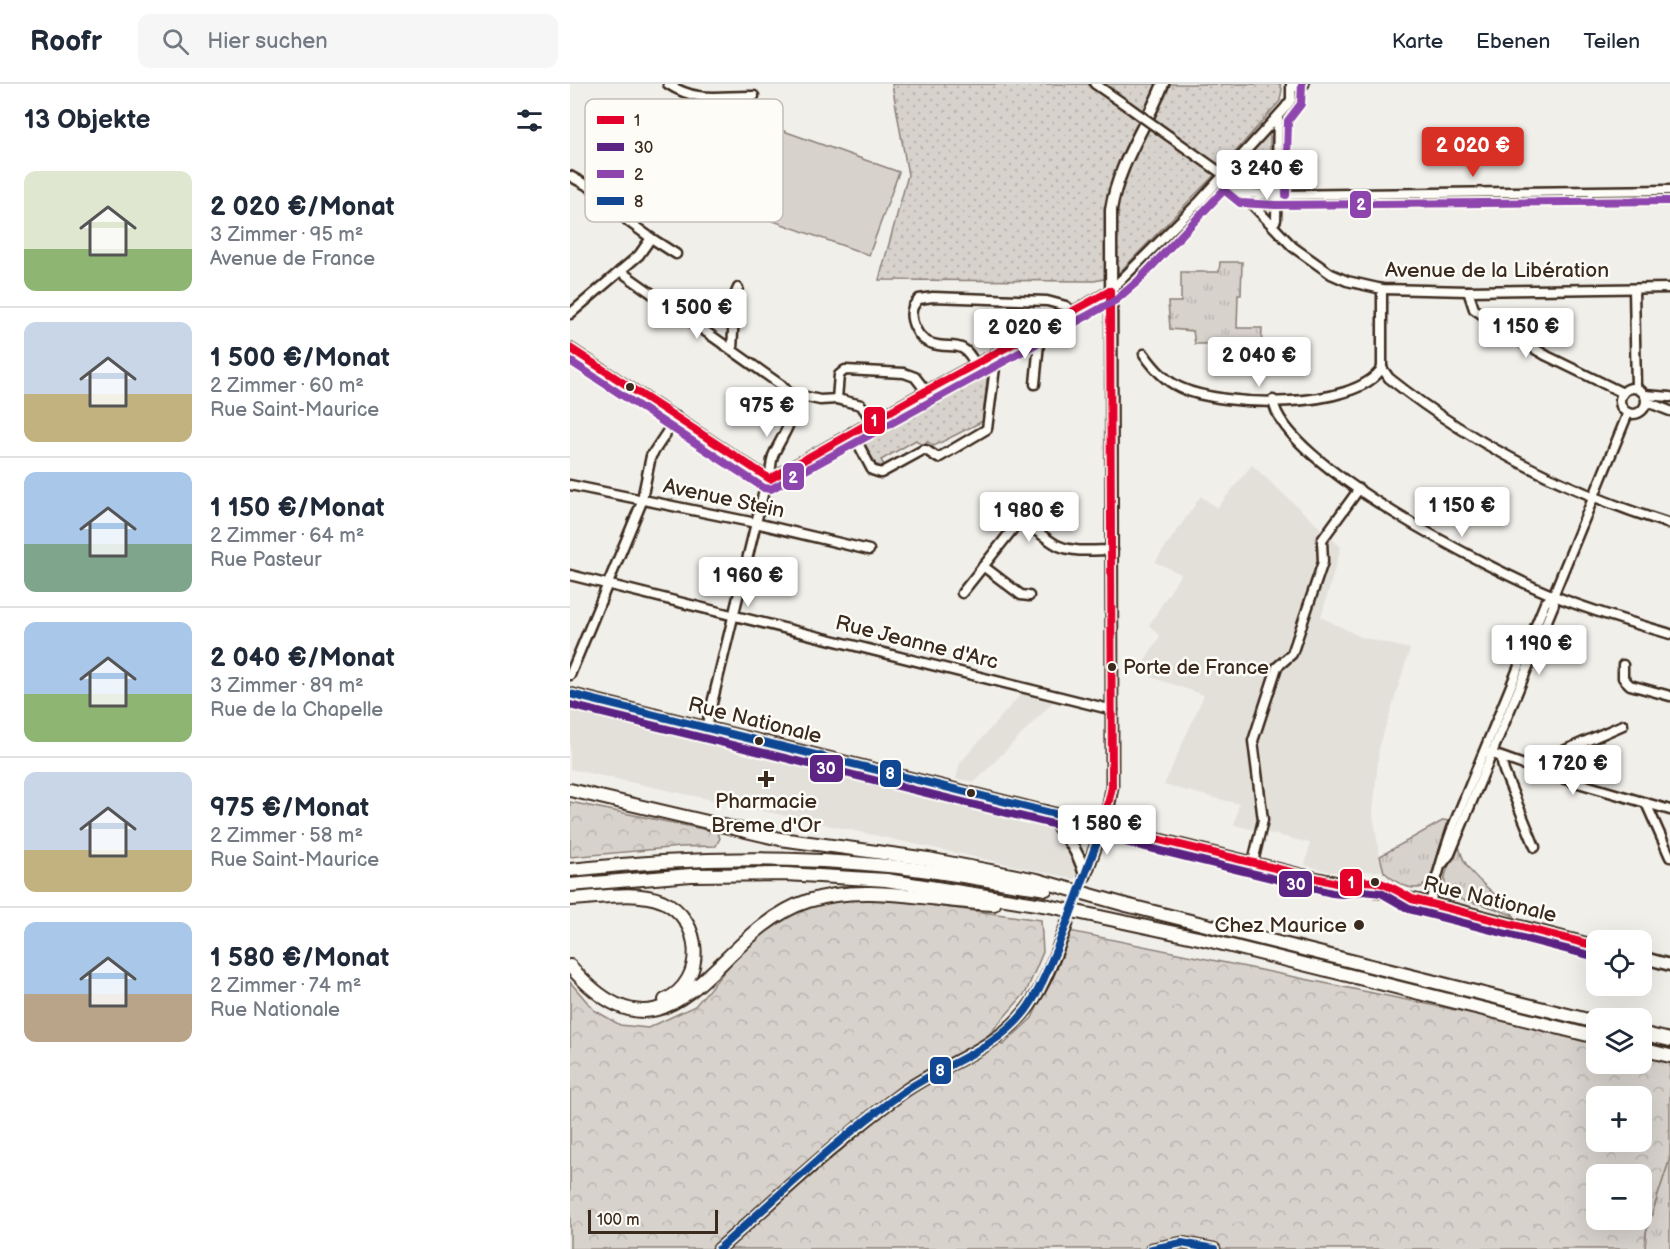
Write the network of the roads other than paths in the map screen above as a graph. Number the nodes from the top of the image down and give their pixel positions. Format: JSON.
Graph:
{"nodes":[{"id":1,"x":668,"y":84,"type":"edge"},
{"id":2,"x":1095,"y":84,"type":"edge"},
{"id":3,"x":1162,"y":84,"type":"edge"},
{"id":4,"x":1304,"y":84,"type":"edge"},
{"id":5,"x":1291,"y":86,"type":"edge"},
{"id":6,"x":754,"y":96,"type":"dead end"},
{"id":7,"x":1278,"y":117,"type":"junction"},
{"id":8,"x":1224,"y":175,"type":"junction"},
{"id":9,"x":570,"y":176,"type":"edge"},
{"id":10,"x":585,"y":185,"type":"edge"},
{"id":11,"x":1670,"y":190,"type":"edge"},
{"id":12,"x":1243,"y":193,"type":"junction"},
{"id":13,"x":1276,"y":195,"type":"junction"},
{"id":14,"x":629,"y":222,"type":"edge"},
{"id":15,"x":1272,"y":225,"type":"junction"},
{"id":16,"x":651,"y":238,"type":"junction"},
{"id":17,"x":676,"y":254,"type":"dead end"},
{"id":18,"x":620,"y":271,"type":"junction"},
{"id":19,"x":738,"y":288,"type":"dead end"},
{"id":20,"x":1670,"y":288,"type":"edge"},
{"id":21,"x":1382,"y":289,"type":"junction"},
{"id":22,"x":1634,"y":289,"type":"junction"},
{"id":23,"x":1110,"y":291,"type":"junction"},
{"id":24,"x":1468,"y":291,"type":"junction"},
{"id":25,"x":1072,"y":312,"type":"junction"},
{"id":26,"x":570,"y":314,"type":"edge"},
{"id":27,"x":1034,"y":333,"type":"junction"},
{"id":28,"x":570,"y":348,"type":"edge"},
{"id":29,"x":732,"y":350,"type":"junction"},
{"id":30,"x":994,"y":354,"type":"junction"},
{"id":31,"x":1144,"y":354,"type":"dead end"},
{"id":32,"x":975,"y":364,"type":"junction"},
{"id":33,"x":1383,"y":364,"type":"junction"},
{"id":34,"x":1035,"y":384,"type":"dead end"},
{"id":35,"x":1636,"y":388,"type":"junction"},
{"id":36,"x":926,"y":391,"type":"junction"},
{"id":37,"x":789,"y":393,"type":"junction"},
{"id":38,"x":1623,"y":393,"type":"junction"},
{"id":39,"x":1670,"y":398,"type":"edge"},
{"id":40,"x":837,"y":399,"type":"junction"},
{"id":41,"x":1646,"y":399,"type":"junction"},
{"id":42,"x":1273,"y":400,"type":"junction"},
{"id":43,"x":1670,"y":411,"type":"edge"},
{"id":44,"x":1628,"y":413,"type":"junction"},
{"id":45,"x":677,"y":417,"type":"junction"},
{"id":46,"x":872,"y":421,"type":"junction"},
{"id":47,"x":852,"y":432,"type":"junction"},
{"id":48,"x":770,"y":479,"type":"junction"},
{"id":49,"x":570,"y":485,"type":"edge"},
{"id":50,"x":1359,"y":489,"type":"junction"},
{"id":51,"x":1594,"y":498,"type":"junction"},
{"id":52,"x":642,"y":500,"type":"junction"},
{"id":53,"x":755,"y":522,"type":"junction"},
{"id":54,"x":1670,"y":524,"type":"edge"},
{"id":55,"x":869,"y":550,"type":"dead end"},
{"id":56,"x":1113,"y":550,"type":"junction"},
{"id":57,"x":983,"y":566,"type":"junction"},
{"id":58,"x":570,"y":575,"type":"edge"},
{"id":59,"x":607,"y":585,"type":"junction"},
{"id":60,"x":962,"y":593,"type":"dead end"},
{"id":61,"x":1029,"y":596,"type":"dead end"},
{"id":62,"x":1553,"y":596,"type":"junction"},
{"id":63,"x":733,"y":616,"type":"junction"},
{"id":64,"x":1670,"y":634,"type":"edge"},
{"id":65,"x":1623,"y":665,"type":"dead end"},
{"id":66,"x":570,"y":675,"type":"edge"},
{"id":67,"x":570,"y":694,"type":"edge"},
{"id":68,"x":1670,"y":696,"type":"edge"},
{"id":69,"x":1113,"y":710,"type":"junction"},
{"id":70,"x":1623,"y":725,"type":"dead end"},
{"id":71,"x":706,"y":728,"type":"junction"},
{"id":72,"x":1488,"y":753,"type":"junction"},
{"id":73,"x":1503,"y":758,"type":"junction"},
{"id":74,"x":1533,"y":768,"type":"junction"},
{"id":75,"x":570,"y":790,"type":"edge"},
{"id":76,"x":1646,"y":803,"type":"junction"},
{"id":77,"x":1669,"y":809,"type":"edge"},
{"id":78,"x":1043,"y":811,"type":"junction"},
{"id":79,"x":1103,"y":826,"type":"junction"},
{"id":80,"x":1535,"y":847,"type":"dead end"},
{"id":81,"x":1670,"y":857,"type":"edge"},
{"id":82,"x":1253,"y":862,"type":"junction"},
{"id":83,"x":570,"y":870,"type":"edge"},
{"id":84,"x":570,"y":885,"type":"edge"},
{"id":85,"x":570,"y":899,"type":"edge"},
{"id":86,"x":1431,"y":903,"type":"junction"},
{"id":87,"x":1049,"y":906,"type":"junction"},
{"id":88,"x":1126,"y":906,"type":"junction"},
{"id":89,"x":1067,"y":924,"type":"tunnel mouth"},
{"id":90,"x":1586,"y":943,"type":"edge"},
{"id":91,"x":570,"y":957,"type":"edge"},
{"id":92,"x":1652,"y":960,"type":"edge"},
{"id":93,"x":1670,"y":965,"type":"edge"},
{"id":94,"x":570,"y":966,"type":"edge"},
{"id":95,"x":1586,"y":1020,"type":"edge"},
{"id":96,"x":1586,"y":1035,"type":"edge"},
{"id":97,"x":1652,"y":1036,"type":"edge"},
{"id":98,"x":1670,"y":1041,"type":"edge"},
{"id":99,"x":1652,"y":1051,"type":"edge"},
{"id":100,"x":1670,"y":1056,"type":"edge"},
{"id":101,"x":719,"y":1249,"type":"edge"},
{"id":102,"x":1152,"y":1249,"type":"edge"},
{"id":103,"x":1214,"y":1249,"type":"edge"}],
"edges":[{"from":1,"to":6,"type":"street"},
{"from":2,"to":8,"type":"street","name":"Avenue de la Libération","bridge":true},
{"from":3,"to":23,"type":"main road"},
{"from":4,"to":5,"type":"street"},
{"from":5,"to":7,"type":"street"},
{"from":7,"to":8,"type":"street"},
{"from":7,"to":13,"type":"street"},
{"from":8,"to":12,"type":"street","name":"Avenue de la Libération"},
{"from":8,"to":23,"type":"street"},
{"from":9,"to":10,"type":"street"},
{"from":11,"to":13,"type":"street"},
{"from":12,"to":13,"type":"street"},
{"from":12,"to":15,"type":"street","name":"Avenue de la Libération"},
{"from":13,"to":15,"type":"street"},
{"from":14,"to":16,"type":"street"},
{"from":15,"to":21,"type":"street","name":"Avenue de la Libération"},
{"from":16,"to":17,"type":"street"},
{"from":16,"to":18,"type":"street"},
{"from":18,"to":26,"type":"street"},
{"from":18,"to":29,"type":"street"},
{"from":19,"to":29,"type":"street"},
{"from":20,"to":22,"type":"street","name":"Avenue de la Libération"},
{"from":21,"to":24,"type":"street","name":"Avenue de la Libération"},
{"from":21,"to":33,"type":"street"},
{"from":22,"to":24,"type":"street","name":"Avenue de la Libération"},
{"from":22,"to":35,"type":"street"},
{"from":23,"to":25,"type":"street"},
{"from":23,"to":56,"type":"main road"},
{"from":24,"to":38,"type":"street"},
{"from":25,"to":27,"type":"street"},
{"from":25,"to":32,"type":"street"},
{"from":27,"to":30,"type":"street"},
{"from":27,"to":34,"type":"street"},
{"from":28,"to":45,"type":"street"},
{"from":29,"to":37,"type":"street"},
{"from":30,"to":32,"type":"street"},
{"from":30,"to":47,"type":"street"},
{"from":31,"to":42,"type":"street"},
{"from":32,"to":36,"type":"street"},
{"from":33,"to":42,"type":"street"},
{"from":33,"to":51,"type":"street"},
{"from":35,"to":38,"type":"street"},
{"from":35,"to":41,"type":"street"},
{"from":36,"to":40,"type":"street"},
{"from":36,"to":46,"type":"street"},
{"from":37,"to":40,"type":"street"},
{"from":37,"to":48,"type":"street"},
{"from":38,"to":44,"type":"street"},
{"from":39,"to":41,"type":"street"},
{"from":40,"to":46,"type":"street"},
{"from":41,"to":43,"type":"street"},
{"from":41,"to":44,"type":"street"},
{"from":42,"to":50,"type":"street"},
{"from":44,"to":51,"type":"street"},
{"from":45,"to":48,"type":"street"},
{"from":45,"to":52,"type":"street"},
{"from":46,"to":47,"type":"street"},
{"from":47,"to":48,"type":"street"},
{"from":48,"to":53,"type":"street"},
{"from":49,"to":52,"type":"street","name":"Avenue Stein"},
{"from":50,"to":62,"type":"street"},
{"from":50,"to":82,"type":"street"},
{"from":51,"to":54,"type":"street"},
{"from":51,"to":62,"type":"street"},
{"from":52,"to":53,"type":"street","name":"Avenue Stein"},
{"from":52,"to":59,"type":"street"},
{"from":53,"to":55,"type":"street","name":"Avenue Stein"},
{"from":53,"to":63,"type":"street"},
{"from":56,"to":57,"type":"street"},
{"from":56,"to":69,"type":"main road"},
{"from":57,"to":60,"type":"street"},
{"from":57,"to":61,"type":"street"},
{"from":58,"to":59,"type":"street","name":"Rue Jeanne d'Arc"},
{"from":59,"to":63,"type":"street","name":"Rue Jeanne d'Arc"},
{"from":59,"to":66,"type":"street"},
{"from":62,"to":64,"type":"street"},
{"from":62,"to":72,"type":"street"},
{"from":63,"to":69,"type":"street","name":"Rue Jeanne d'Arc"},
{"from":63,"to":71,"type":"street"},
{"from":65,"to":68,"type":"street"},
{"from":67,"to":71,"type":"main road","name":"Rue Nationale"},
{"from":69,"to":79,"type":"main road"},
{"from":70,"to":74,"type":"street"},
{"from":71,"to":78,"type":"main road","name":"Rue Nationale"},
{"from":72,"to":73,"type":"street"},
{"from":72,"to":86,"type":"street"},
{"from":73,"to":74,"type":"street"},
{"from":73,"to":80,"type":"street"},
{"from":74,"to":76,"type":"street"},
{"from":75,"to":88,"type":"highway"},
{"from":76,"to":77,"type":"street"},
{"from":76,"to":81,"type":"street"},
{"from":78,"to":79,"type":"main road","name":"Rue Nationale"},
{"from":78,"to":79,"type":"main road"},
{"from":79,"to":82,"type":"main road","name":"Rue Nationale"},
{"from":82,"to":86,"type":"main road","name":"Rue Nationale"},
{"from":83,"to":88,"type":"highway"},
{"from":84,"to":87,"type":"highway"},
{"from":85,"to":91,"type":"highway"},
{"from":86,"to":90,"type":"main road","name":"Rue Nationale"},
{"from":87,"to":94,"type":"highway"},
{"from":87,"to":96,"type":"highway"},
{"from":88,"to":95,"type":"highway"},
{"from":89,"to":101,"type":"main road"},
{"from":92,"to":93,"type":"main road"},
{"from":97,"to":98,"type":"highway"},
{"from":99,"to":100,"type":"highway"},
{"from":102,"to":103,"type":"main road"}]}
